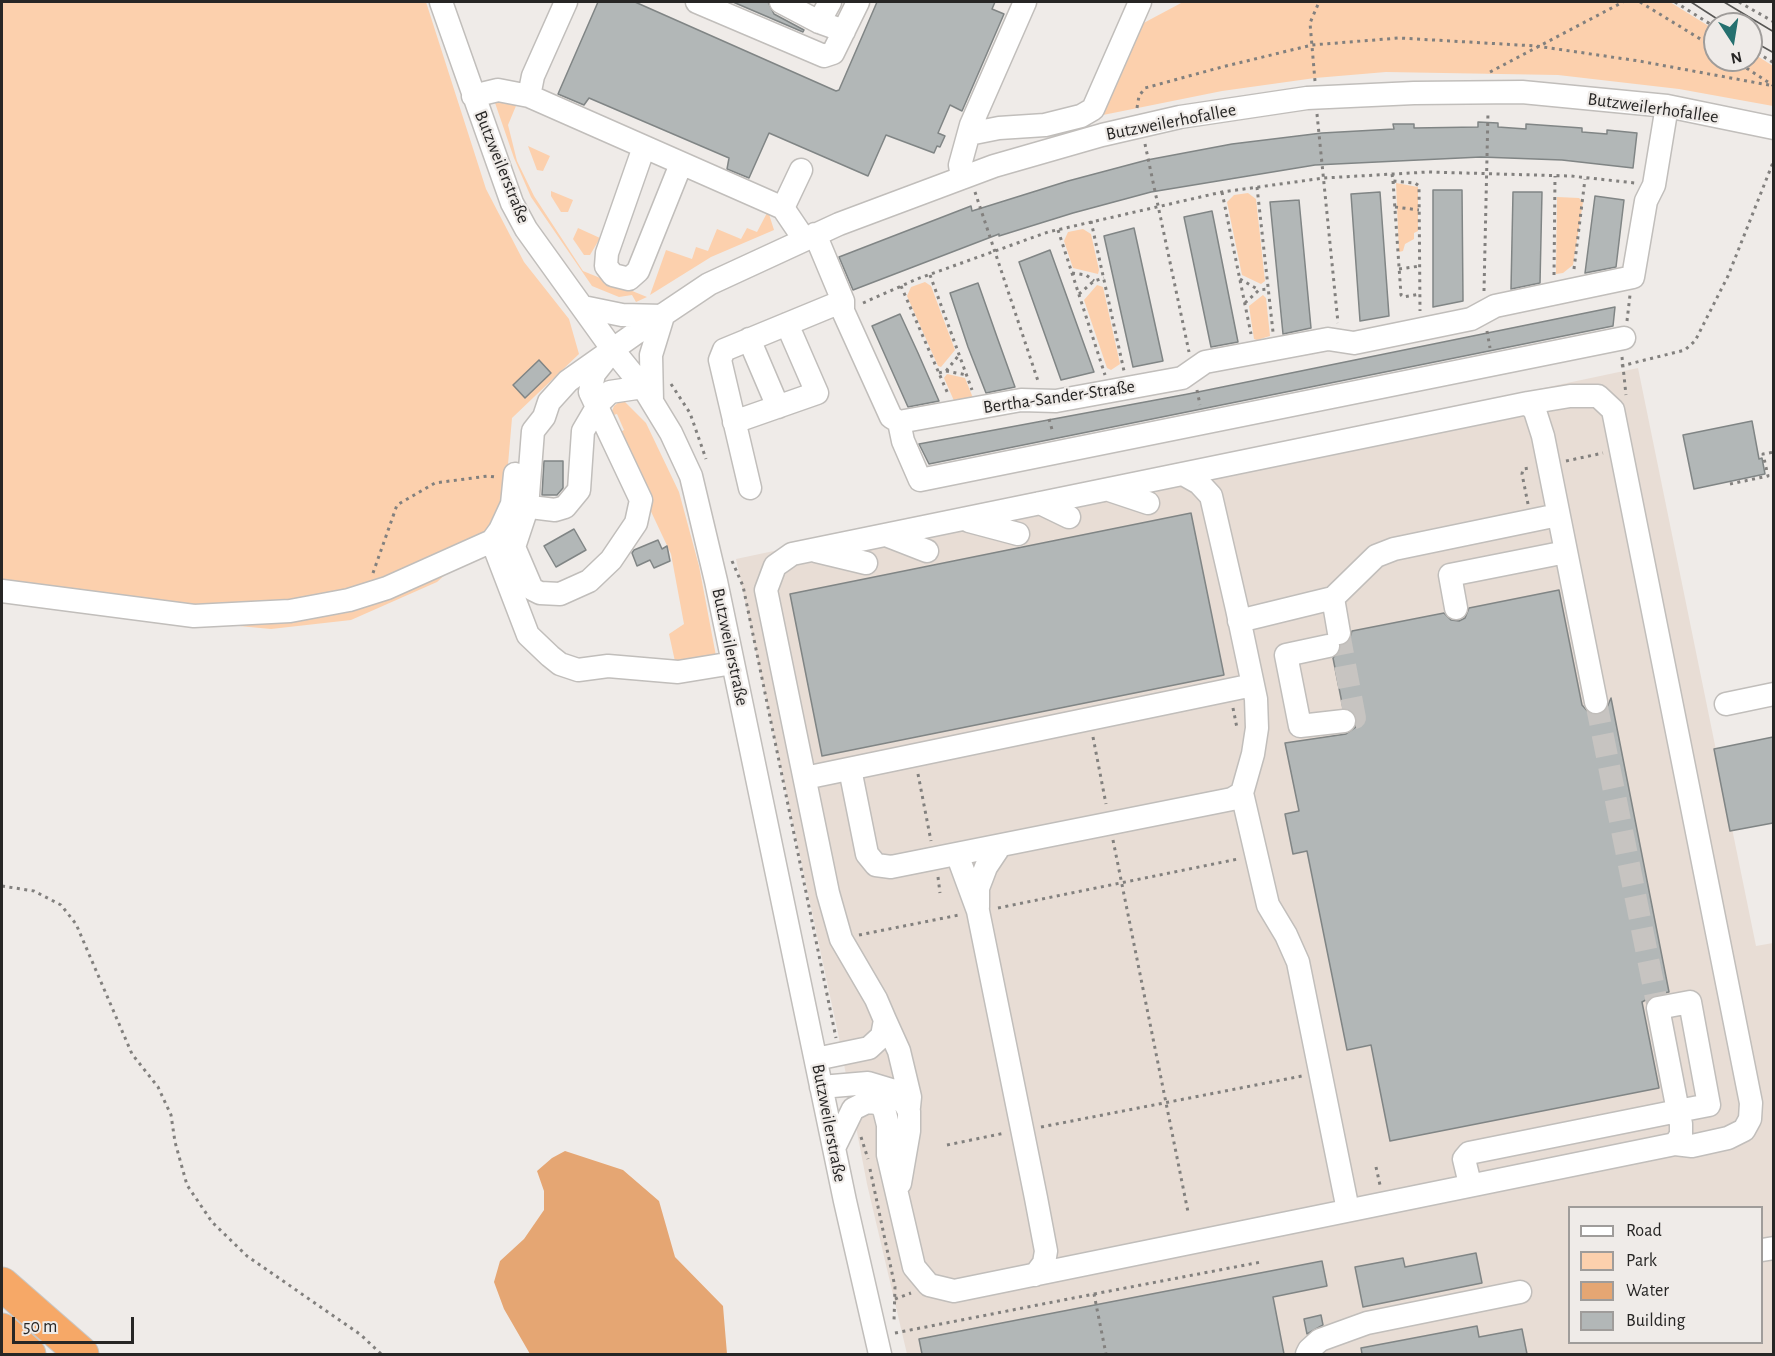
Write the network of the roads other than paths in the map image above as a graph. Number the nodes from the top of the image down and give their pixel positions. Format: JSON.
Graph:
{"nodes":[{"id":1,"x":441,"y":2,"type":"edge"},
{"id":2,"x":566,"y":2,"type":"edge"},
{"id":3,"x":697,"y":2,"type":"edge"},
{"id":4,"x":781,"y":2,"type":"edge"},
{"id":5,"x":830,"y":2,"type":"edge"},
{"id":6,"x":858,"y":2,"type":"edge"},
{"id":7,"x":1025,"y":2,"type":"edge"},
{"id":8,"x":1140,"y":2,"type":"edge"},
{"id":9,"x":819,"y":21,"type":"junction"},
{"id":10,"x":844,"y":31,"type":"junction"},
{"id":11,"x":473,"y":96,"type":"junction"},
{"id":12,"x":529,"y":96,"type":"junction"},
{"id":13,"x":1667,"y":106,"type":"junction"},
{"id":14,"x":1773,"y":128,"type":"edge"},
{"id":15,"x":969,"y":134,"type":"junction"},
{"id":16,"x":644,"y":147,"type":"junction"},
{"id":17,"x":681,"y":164,"type":"junction"},
{"id":18,"x":801,"y":170,"type":"dead end"},
{"id":19,"x":966,"y":177,"type":"junction"},
{"id":20,"x":783,"y":208,"type":"junction"},
{"id":21,"x":809,"y":237,"type":"junction"},
{"id":22,"x":843,"y":306,"type":"junction"},
{"id":23,"x":583,"y":307,"type":"junction"},
{"id":24,"x":663,"y":316,"type":"junction"},
{"id":25,"x":787,"y":324,"type":"junction"},
{"id":26,"x":1624,"y":338,"type":"road end"},
{"id":27,"x":749,"y":339,"type":"junction"},
{"id":28,"x":613,"y":350,"type":"junction"},
{"id":29,"x":568,"y":381,"type":"junction"},
{"id":30,"x":591,"y":383,"type":"junction"},
{"id":31,"x":647,"y":394,"type":"junction"},
{"id":32,"x":1528,"y":403,"type":"junction"},
{"id":33,"x":778,"y":407,"type":"junction"},
{"id":34,"x":597,"y":408,"type":"junction"},
{"id":35,"x":734,"y":422,"type":"junction"},
{"id":36,"x":899,"y":422,"type":"junction"},
{"id":37,"x":1247,"y":461,"type":"junction"},
{"id":38,"x":1183,"y":474,"type":"junction"},
{"id":39,"x":750,"y":488,"type":"dead end"},
{"id":40,"x":1107,"y":489,"type":"junction"},
{"id":41,"x":520,"y":493,"type":"junction"},
{"id":42,"x":1211,"y":496,"type":"junction"},
{"id":43,"x":1040,"y":503,"type":"junction"},
{"id":44,"x":1148,"y":503,"type":"dead end"},
{"id":45,"x":1558,"y":515,"type":"junction"},
{"id":46,"x":1069,"y":517,"type":"dead end"},
{"id":47,"x":961,"y":519,"type":"junction"},
{"id":48,"x":1018,"y":534,"type":"dead end"},
{"id":49,"x":885,"y":535,"type":"junction"},
{"id":50,"x":492,"y":541,"type":"junction"},
{"id":51,"x":812,"y":550,"type":"junction"},
{"id":52,"x":927,"y":551,"type":"dead end"},
{"id":53,"x":1566,"y":552,"type":"junction"},
{"id":54,"x":866,"y":563,"type":"dead end"},
{"id":55,"x":2,"y":591,"type":"edge"},
{"id":56,"x":1333,"y":598,"type":"junction"},
{"id":57,"x":1456,"y":608,"type":"dead end"},
{"id":58,"x":1239,"y":621,"type":"junction"},
{"id":59,"x":733,"y":663,"type":"junction"},
{"id":60,"x":1253,"y":685,"type":"junction"},
{"id":61,"x":1773,"y":694,"type":"edge"},
{"id":62,"x":1596,"y":702,"type":"tunnel mouth"},
{"id":63,"x":1726,"y":704,"type":"dead end"},
{"id":64,"x":1344,"y":721,"type":"dead end"},
{"id":65,"x":850,"y":769,"type":"junction"},
{"id":66,"x":805,"y":778,"type":"junction"},
{"id":67,"x":1242,"y":793,"type":"junction"},
{"id":68,"x":999,"y":846,"type":"junction"},
{"id":69,"x":957,"y":854,"type":"junction"},
{"id":70,"x":978,"y":911,"type":"junction"},
{"id":71,"x":885,"y":1020,"type":"junction"},
{"id":72,"x":816,"y":1059,"type":"junction"},
{"id":73,"x":821,"y":1087,"type":"junction"},
{"id":74,"x":909,"y":1111,"type":"junction"},
{"id":75,"x":1675,"y":1144,"type":"junction"},
{"id":76,"x":834,"y":1148,"type":"junction"},
{"id":77,"x":1470,"y":1184,"type":"junction"},
{"id":78,"x":898,"y":1200,"type":"junction"},
{"id":79,"x":1348,"y":1210,"type":"junction"},
{"id":80,"x":1035,"y":1275,"type":"junction"},
{"id":81,"x":2,"y":1284,"type":"edge"},
{"id":82,"x":1520,"y":1292,"type":"dead end"},
{"id":83,"x":2,"y":1330,"type":"edge"},
{"id":84,"x":883,"y":1350,"type":"edge"},
{"id":85,"x":29,"y":1354,"type":"edge"},
{"id":86,"x":82,"y":1354,"type":"edge"},
{"id":87,"x":1307,"y":1354,"type":"edge"}],
"edges":[{"from":1,"to":11,"type":"street","name":"Butzweilerstraße"},
{"from":2,"to":12,"type":"street"},
{"from":3,"to":10,"type":"street"},
{"from":4,"to":9,"type":"street"},
{"from":5,"to":9,"type":"street"},
{"from":6,"to":10,"type":"street"},
{"from":7,"to":15,"type":"street"},
{"from":8,"to":15,"type":"street"},
{"from":9,"to":10,"type":"street"},
{"from":11,"to":12,"type":"street"},
{"from":11,"to":23,"type":"street","name":"Butzweilerstraße"},
{"from":12,"to":16,"type":"street"},
{"from":13,"to":14,"type":"street","name":"Butzweilerhofallee"},
{"from":13,"to":19,"type":"street","name":"Butzweilerhofallee"},
{"from":13,"to":36,"type":"street","name":"Bertha-Sander-Straße"},
{"from":15,"to":19,"type":"street"},
{"from":16,"to":17,"type":"street"},
{"from":16,"to":17,"type":"street"},
{"from":17,"to":20,"type":"street"},
{"from":18,"to":20,"type":"street"},
{"from":19,"to":21,"type":"street","name":"Butzweilerhofallee"},
{"from":20,"to":21,"type":"street"},
{"from":21,"to":22,"type":"street"},
{"from":21,"to":24,"type":"street","name":"Butzweilerhofallee"},
{"from":22,"to":25,"type":"street"},
{"from":22,"to":36,"type":"street"},
{"from":23,"to":24,"type":"street"},
{"from":23,"to":28,"type":"street","name":"Butzweilerstraße"},
{"from":24,"to":28,"type":"street","name":"Butzweilerhofallee"},
{"from":24,"to":31,"type":"street"},
{"from":25,"to":27,"type":"street"},
{"from":25,"to":33,"type":"street"},
{"from":26,"to":36,"type":"street"},
{"from":27,"to":33,"type":"street"},
{"from":27,"to":35,"type":"street"},
{"from":28,"to":29,"type":"street","name":"Butzweilerhofallee"},
{"from":28,"to":30,"type":"street"},
{"from":28,"to":31,"type":"street","name":"Butzweilerstraße"},
{"from":29,"to":30,"type":"street"},
{"from":29,"to":41,"type":"street"},
{"from":29,"to":41,"type":"street"},
{"from":30,"to":34,"type":"street"},
{"from":31,"to":34,"type":"street"},
{"from":31,"to":59,"type":"street","name":"Butzweilerstraße"},
{"from":32,"to":37,"type":"street"},
{"from":32,"to":45,"type":"street"},
{"from":32,"to":75,"type":"street"},
{"from":33,"to":35,"type":"street"},
{"from":34,"to":41,"type":"street"},
{"from":34,"to":41,"type":"street"},
{"from":35,"to":39,"type":"street"},
{"from":37,"to":38,"type":"street"},
{"from":37,"to":42,"type":"street"},
{"from":38,"to":40,"type":"street"},
{"from":38,"to":42,"type":"street"},
{"from":40,"to":43,"type":"street"},
{"from":40,"to":44,"type":"street"},
{"from":41,"to":50,"type":"street"},
{"from":42,"to":58,"type":"street"},
{"from":43,"to":46,"type":"street"},
{"from":43,"to":47,"type":"street"},
{"from":45,"to":53,"type":"street"},
{"from":45,"to":56,"type":"street"},
{"from":47,"to":48,"type":"street"},
{"from":47,"to":49,"type":"street"},
{"from":49,"to":51,"type":"street"},
{"from":49,"to":52,"type":"street"},
{"from":50,"to":55,"type":"street"},
{"from":50,"to":59,"type":"street"},
{"from":51,"to":54,"type":"street"},
{"from":51,"to":66,"type":"street"},
{"from":53,"to":57,"type":"street"},
{"from":53,"to":62,"type":"street"},
{"from":56,"to":58,"type":"street"},
{"from":56,"to":64,"type":"street"},
{"from":58,"to":60,"type":"street"},
{"from":59,"to":72,"type":"street","name":"Butzweilerstraße"},
{"from":60,"to":65,"type":"street"},
{"from":60,"to":67,"type":"street"},
{"from":61,"to":63,"type":"street"},
{"from":65,"to":66,"type":"street"},
{"from":65,"to":69,"type":"street"},
{"from":66,"to":71,"type":"street"},
{"from":67,"to":68,"type":"street"},
{"from":67,"to":79,"type":"street"},
{"from":68,"to":69,"type":"street"},
{"from":68,"to":70,"type":"street"},
{"from":69,"to":70,"type":"street"},
{"from":70,"to":80,"type":"street"},
{"from":71,"to":72,"type":"street"},
{"from":71,"to":74,"type":"street"},
{"from":72,"to":73,"type":"street","name":"Butzweilerstraße"},
{"from":73,"to":74,"type":"street"},
{"from":73,"to":76,"type":"street","name":"Butzweilerstraße"},
{"from":74,"to":78,"type":"street"},
{"from":75,"to":77,"type":"street"},
{"from":75,"to":77,"type":"street"},
{"from":76,"to":78,"type":"street"},
{"from":76,"to":84,"type":"street","name":"Butzweilerstraße"},
{"from":77,"to":79,"type":"street"},
{"from":78,"to":80,"type":"street"},
{"from":79,"to":80,"type":"street"},
{"from":81,"to":86,"type":"highway"},
{"from":82,"to":87,"type":"street"},
{"from":83,"to":85,"type":"highway"}]}
